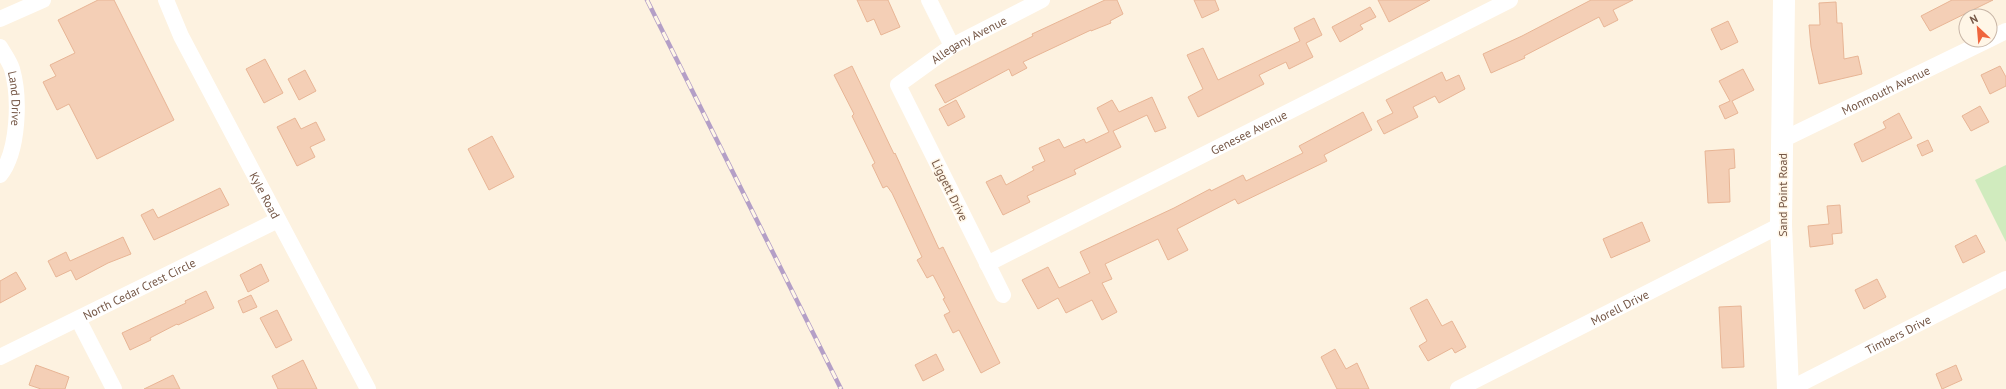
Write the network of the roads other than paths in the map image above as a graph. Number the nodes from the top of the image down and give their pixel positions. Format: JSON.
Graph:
{"nodes":[{"id":1,"x":43,"y":0,"type":"edge"},
{"id":2,"x":166,"y":0,"type":"edge"},
{"id":3,"x":929,"y":0,"type":"edge"},
{"id":4,"x":1042,"y":0,"type":"edge"},
{"id":5,"x":1510,"y":0,"type":"edge"},
{"id":6,"x":1784,"y":0,"type":"edge"},
{"id":7,"x":0,"y":19,"type":"edge"},
{"id":8,"x":952,"y":46,"type":"junction"},
{"id":9,"x":0,"y":47,"type":"edge"},
{"id":10,"x":1972,"y":48,"type":"edge"},
{"id":11,"x":898,"y":85,"type":"joint"},
{"id":12,"x":1782,"y":140,"type":"junction"},
{"id":13,"x":0,"y":175,"type":"edge"},
{"id":14,"x":278,"y":220,"type":"junction"},
{"id":15,"x":1781,"y":225,"type":"junction"},
{"id":16,"x":987,"y":264,"type":"junction"},
{"id":17,"x":2006,"y":279,"type":"edge"},
{"id":18,"x":1003,"y":295,"type":"dead end"},
{"id":19,"x":78,"y":319,"type":"junction"},
{"id":20,"x":0,"y":358,"type":"edge"},
{"id":21,"x":114,"y":389,"type":"edge"},
{"id":22,"x":368,"y":389,"type":"edge"},
{"id":23,"x":1458,"y":389,"type":"edge"},
{"id":24,"x":1789,"y":389,"type":"edge"}],
"edges":[{"from":1,"to":7,"type":"street"},
{"from":2,"to":14,"type":"street","name":"Kyle Road"},
{"from":3,"to":8,"type":"street"},
{"from":4,"to":8,"type":"street","name":"Allegany Avenue"},
{"from":5,"to":16,"type":"street","name":"Genesee Avenue"},
{"from":6,"to":12,"type":"street","name":"Sand Point Road"},
{"from":8,"to":11,"type":"street","name":"Allegany Avenue"},
{"from":9,"to":13,"type":"street","name":"Land Drive"},
{"from":10,"to":12,"type":"street","name":"Monmouth Avenue"},
{"from":11,"to":16,"type":"street","name":"Liggett Drive"},
{"from":12,"to":15,"type":"street","name":"Sand Point Road"},
{"from":14,"to":19,"type":"street","name":"North Cedar Crest Circle"},
{"from":14,"to":22,"type":"street","name":"Kyle Road"},
{"from":15,"to":23,"type":"street","name":"Morell Drive"},
{"from":15,"to":24,"type":"street","name":"Sand Point Road"},
{"from":16,"to":18,"type":"street","name":"Liggett Drive"},
{"from":17,"to":24,"type":"street","name":"Timbers Drive"},
{"from":19,"to":20,"type":"street","name":"North Cedar Crest Circle"},
{"from":19,"to":21,"type":"street"}]}
